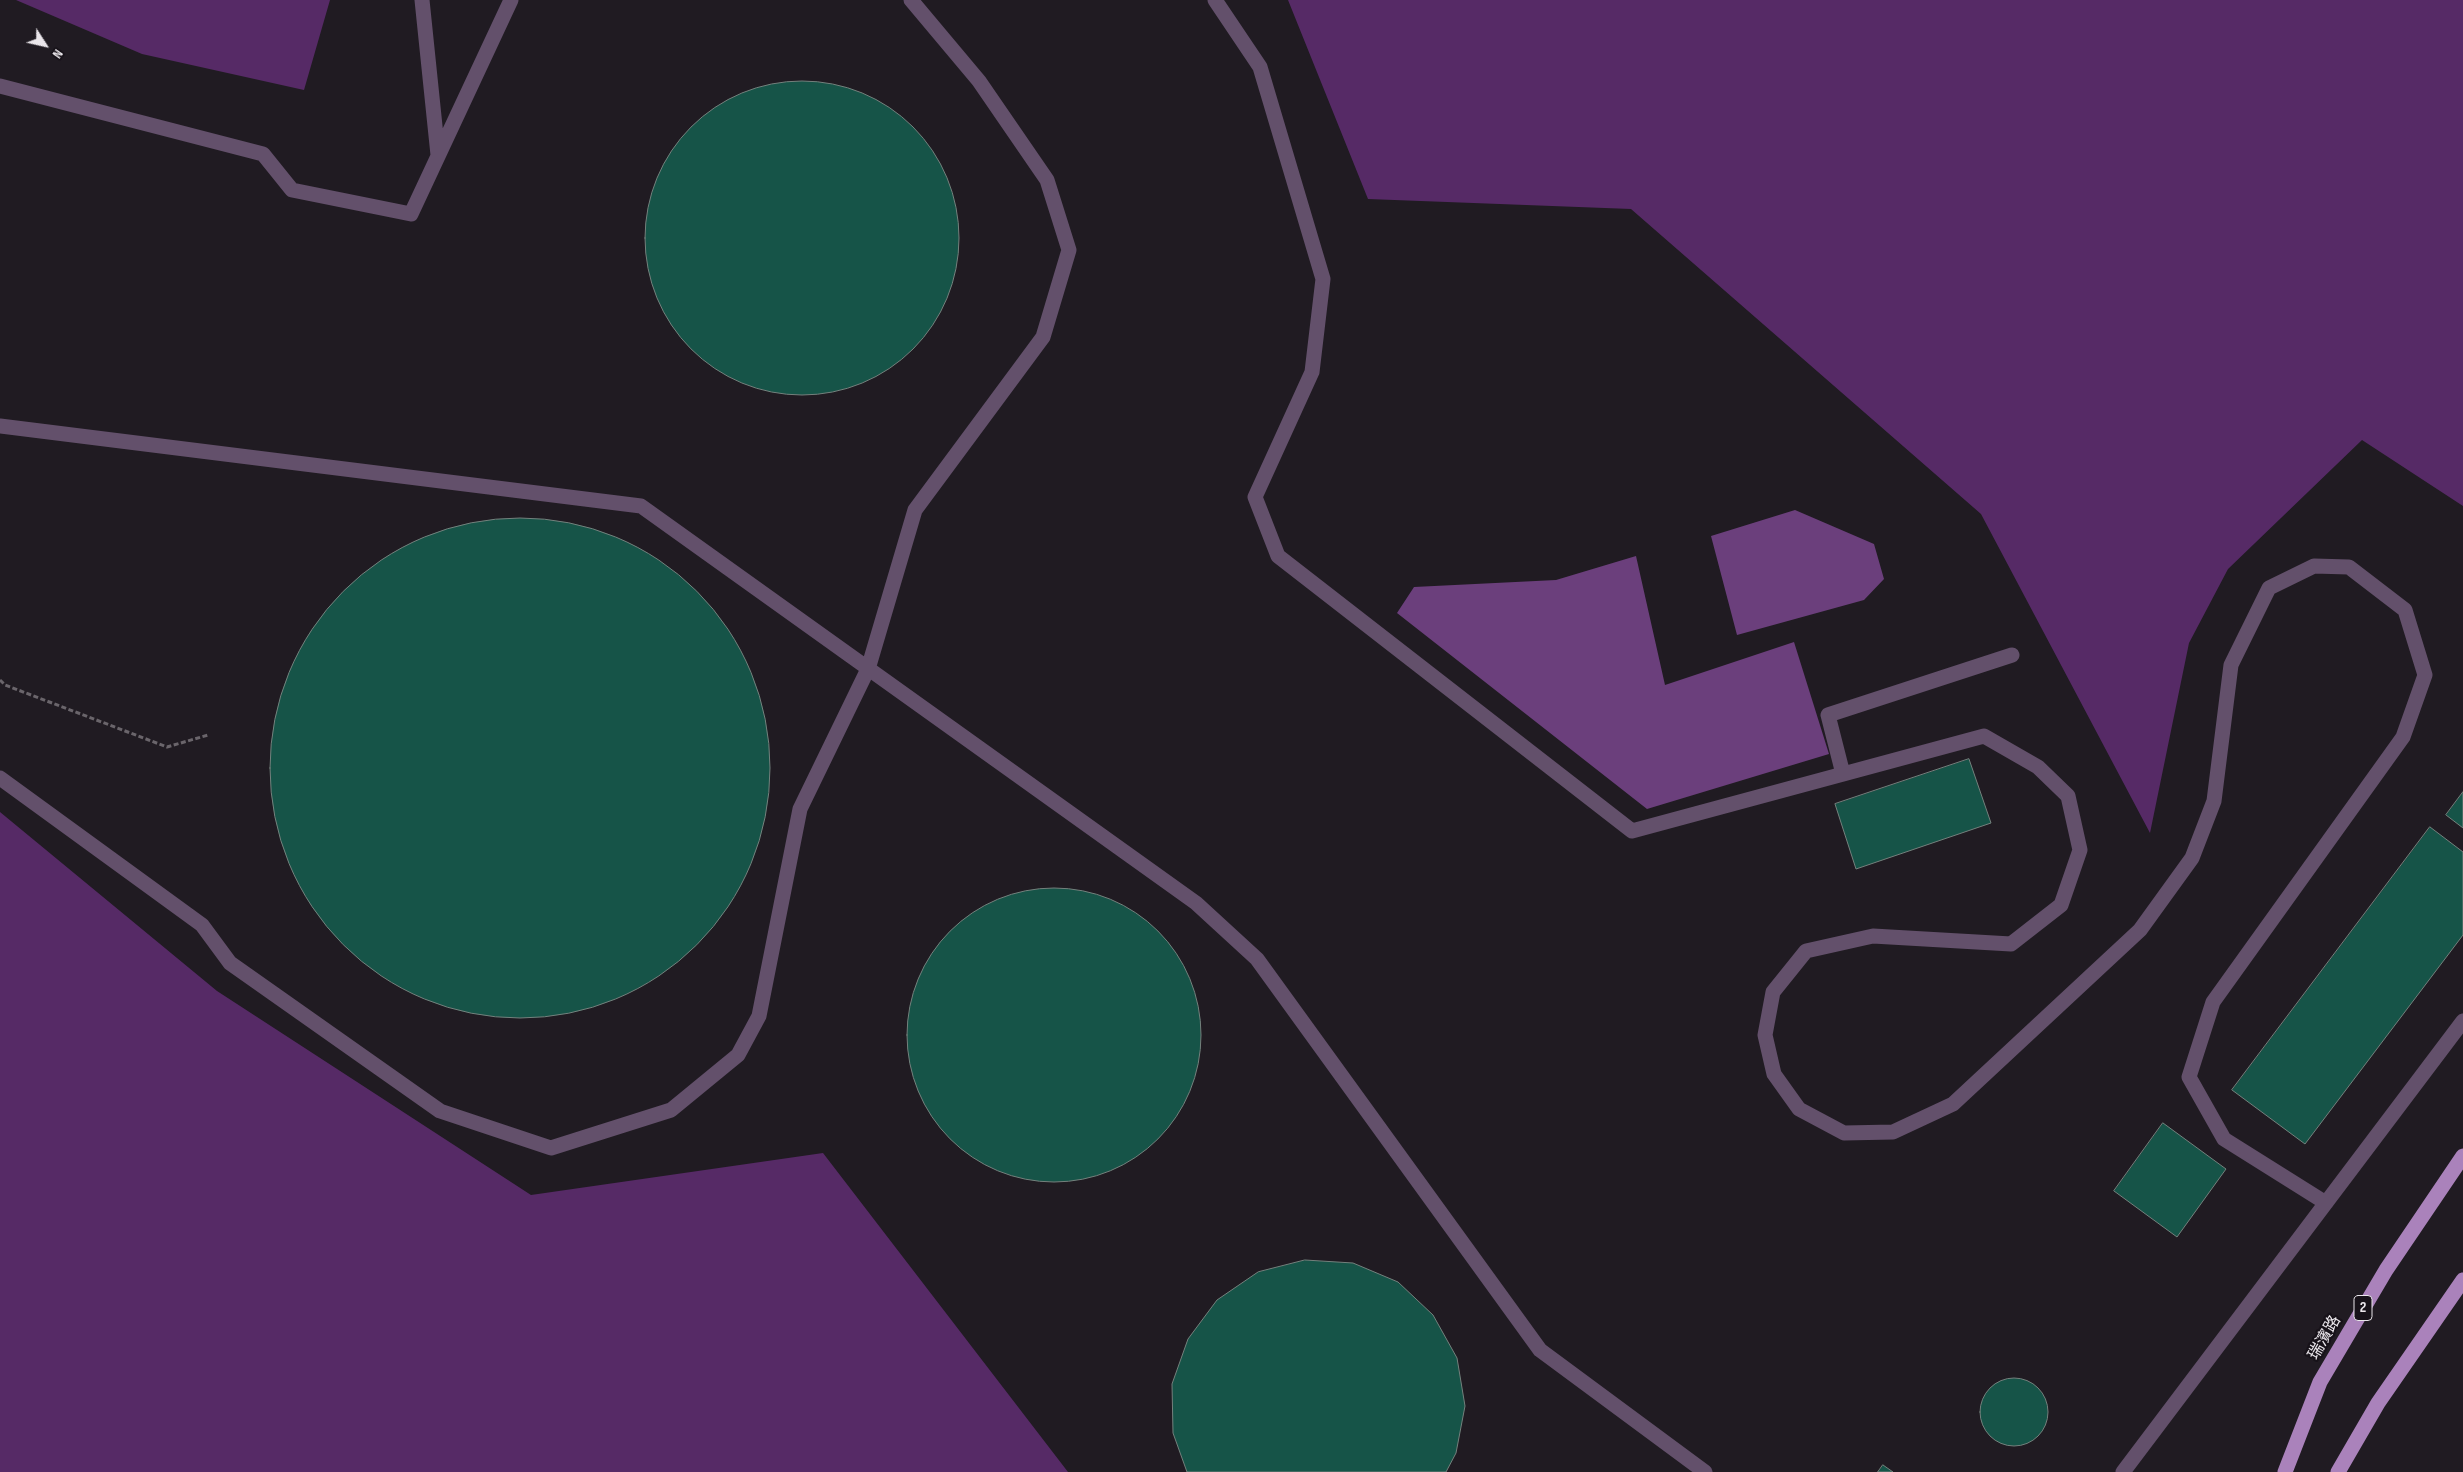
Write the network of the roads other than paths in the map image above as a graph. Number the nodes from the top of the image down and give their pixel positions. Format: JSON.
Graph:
{"nodes":[{"id":1,"x":422,"y":0,"type":"edge"},
{"id":2,"x":511,"y":0,"type":"edge"},
{"id":3,"x":911,"y":0,"type":"edge"},
{"id":4,"x":1215,"y":0,"type":"edge"},
{"id":5,"x":0,"y":86,"type":"edge"},
{"id":6,"x":438,"y":155,"type":"junction"},
{"id":7,"x":0,"y":426,"type":"edge"},
{"id":8,"x":2012,"y":655,"type":"dead end"},
{"id":9,"x":868,"y":669,"type":"junction"},
{"id":10,"x":1843,"y":774,"type":"junction"},
{"id":11,"x":0,"y":778,"type":"edge"},
{"id":12,"x":2463,"y":1021,"type":"edge"},
{"id":13,"x":2463,"y":1156,"type":"edge"},
{"id":14,"x":2326,"y":1203,"type":"junction"},
{"id":15,"x":2463,"y":1280,"type":"edge"},
{"id":16,"x":1705,"y":1472,"type":"edge"},
{"id":17,"x":2123,"y":1472,"type":"edge"},
{"id":18,"x":2285,"y":1472,"type":"edge"},
{"id":19,"x":2338,"y":1472,"type":"edge"}],
"edges":[{"from":1,"to":6,"type":"lane"},
{"from":2,"to":6,"type":"lane"},
{"from":3,"to":9,"type":"lane"},
{"from":4,"to":10,"type":"lane"},
{"from":5,"to":6,"type":"lane"},
{"from":7,"to":9,"type":"lane"},
{"from":8,"to":10,"type":"lane"},
{"from":9,"to":11,"type":"lane"},
{"from":9,"to":16,"type":"lane"},
{"from":10,"to":14,"type":"lane"},
{"from":12,"to":14,"type":"lane"},
{"from":13,"to":18,"type":"main road","name":"瑞濱路","number":"2"},
{"from":14,"to":17,"type":"lane"},
{"from":15,"to":19,"type":"main road"}]}
